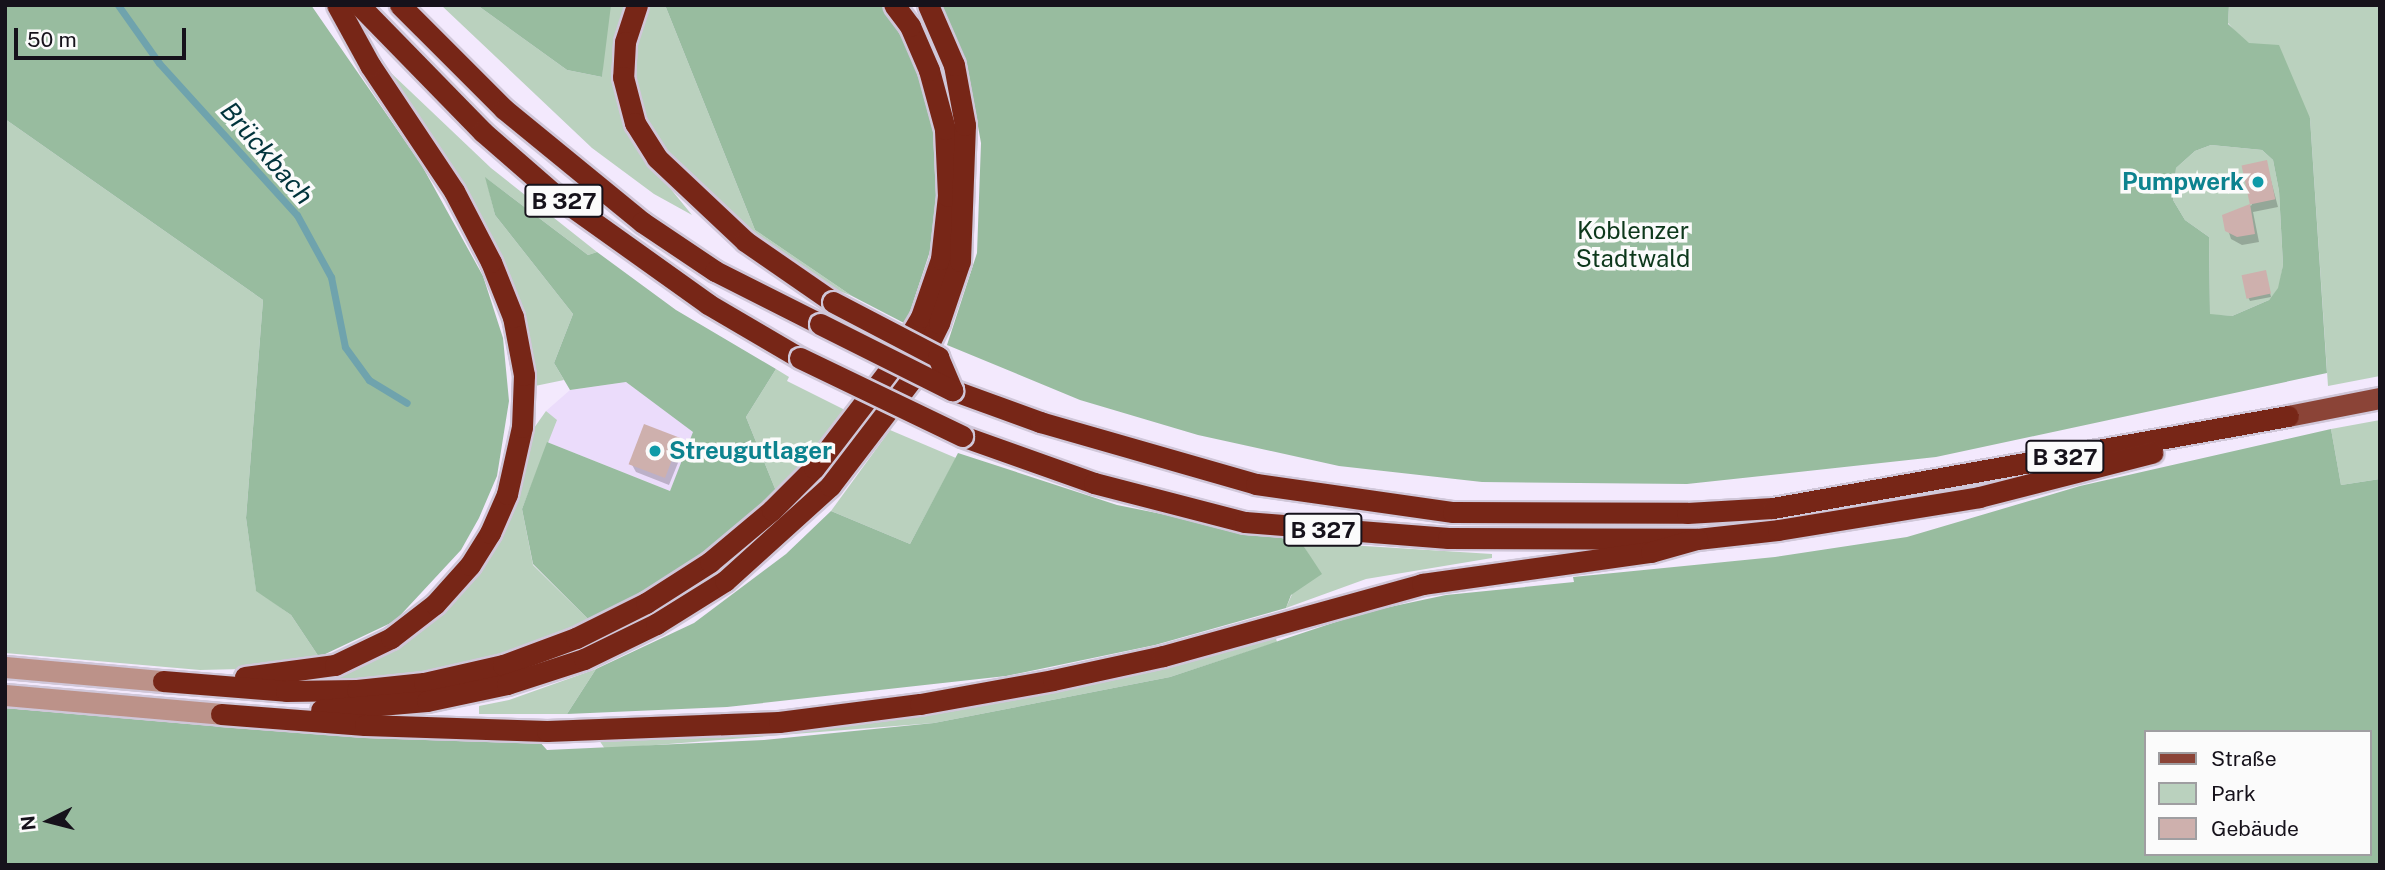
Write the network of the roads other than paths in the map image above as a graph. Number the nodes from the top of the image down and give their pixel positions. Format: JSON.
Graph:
{"nodes":[{"id":1,"x":337,"y":5,"type":"edge"},
{"id":2,"x":359,"y":5,"type":"edge"},
{"id":3,"x":400,"y":5,"type":"edge"},
{"id":4,"x":637,"y":5,"type":"edge"},
{"id":5,"x":894,"y":5,"type":"edge"},
{"id":6,"x":928,"y":5,"type":"edge"},
{"id":7,"x":952,"y":390,"type":"junction"},
{"id":8,"x":2380,"y":398,"type":"edge"},
{"id":9,"x":2288,"y":416,"type":"junction"},
{"id":10,"x":1697,"y":539,"type":"junction"},
{"id":11,"x":5,"y":667,"type":"edge"},
{"id":12,"x":163,"y":681,"type":"junction"},
{"id":13,"x":5,"y":695,"type":"edge"},
{"id":14,"x":221,"y":714,"type":"junction"}],
"edges":[{"from":1,"to":12,"type":"highway"},
{"from":2,"to":10,"type":"highway","number":"B 327","bridge":true},
{"from":3,"to":7,"type":"highway","number":"B 327","bridge":true},
{"from":4,"to":7,"type":"highway","bridge":true},
{"from":5,"to":12,"type":"highway"},
{"from":6,"to":14,"type":"highway"},
{"from":7,"to":9,"type":"highway","number":"B 327"},
{"from":8,"to":9,"type":"main road","number":"B 327"},
{"from":9,"to":10,"type":"highway","number":"B 327"},
{"from":10,"to":14,"type":"highway"},
{"from":11,"to":12,"type":"street"},
{"from":13,"to":14,"type":"street"}]}
